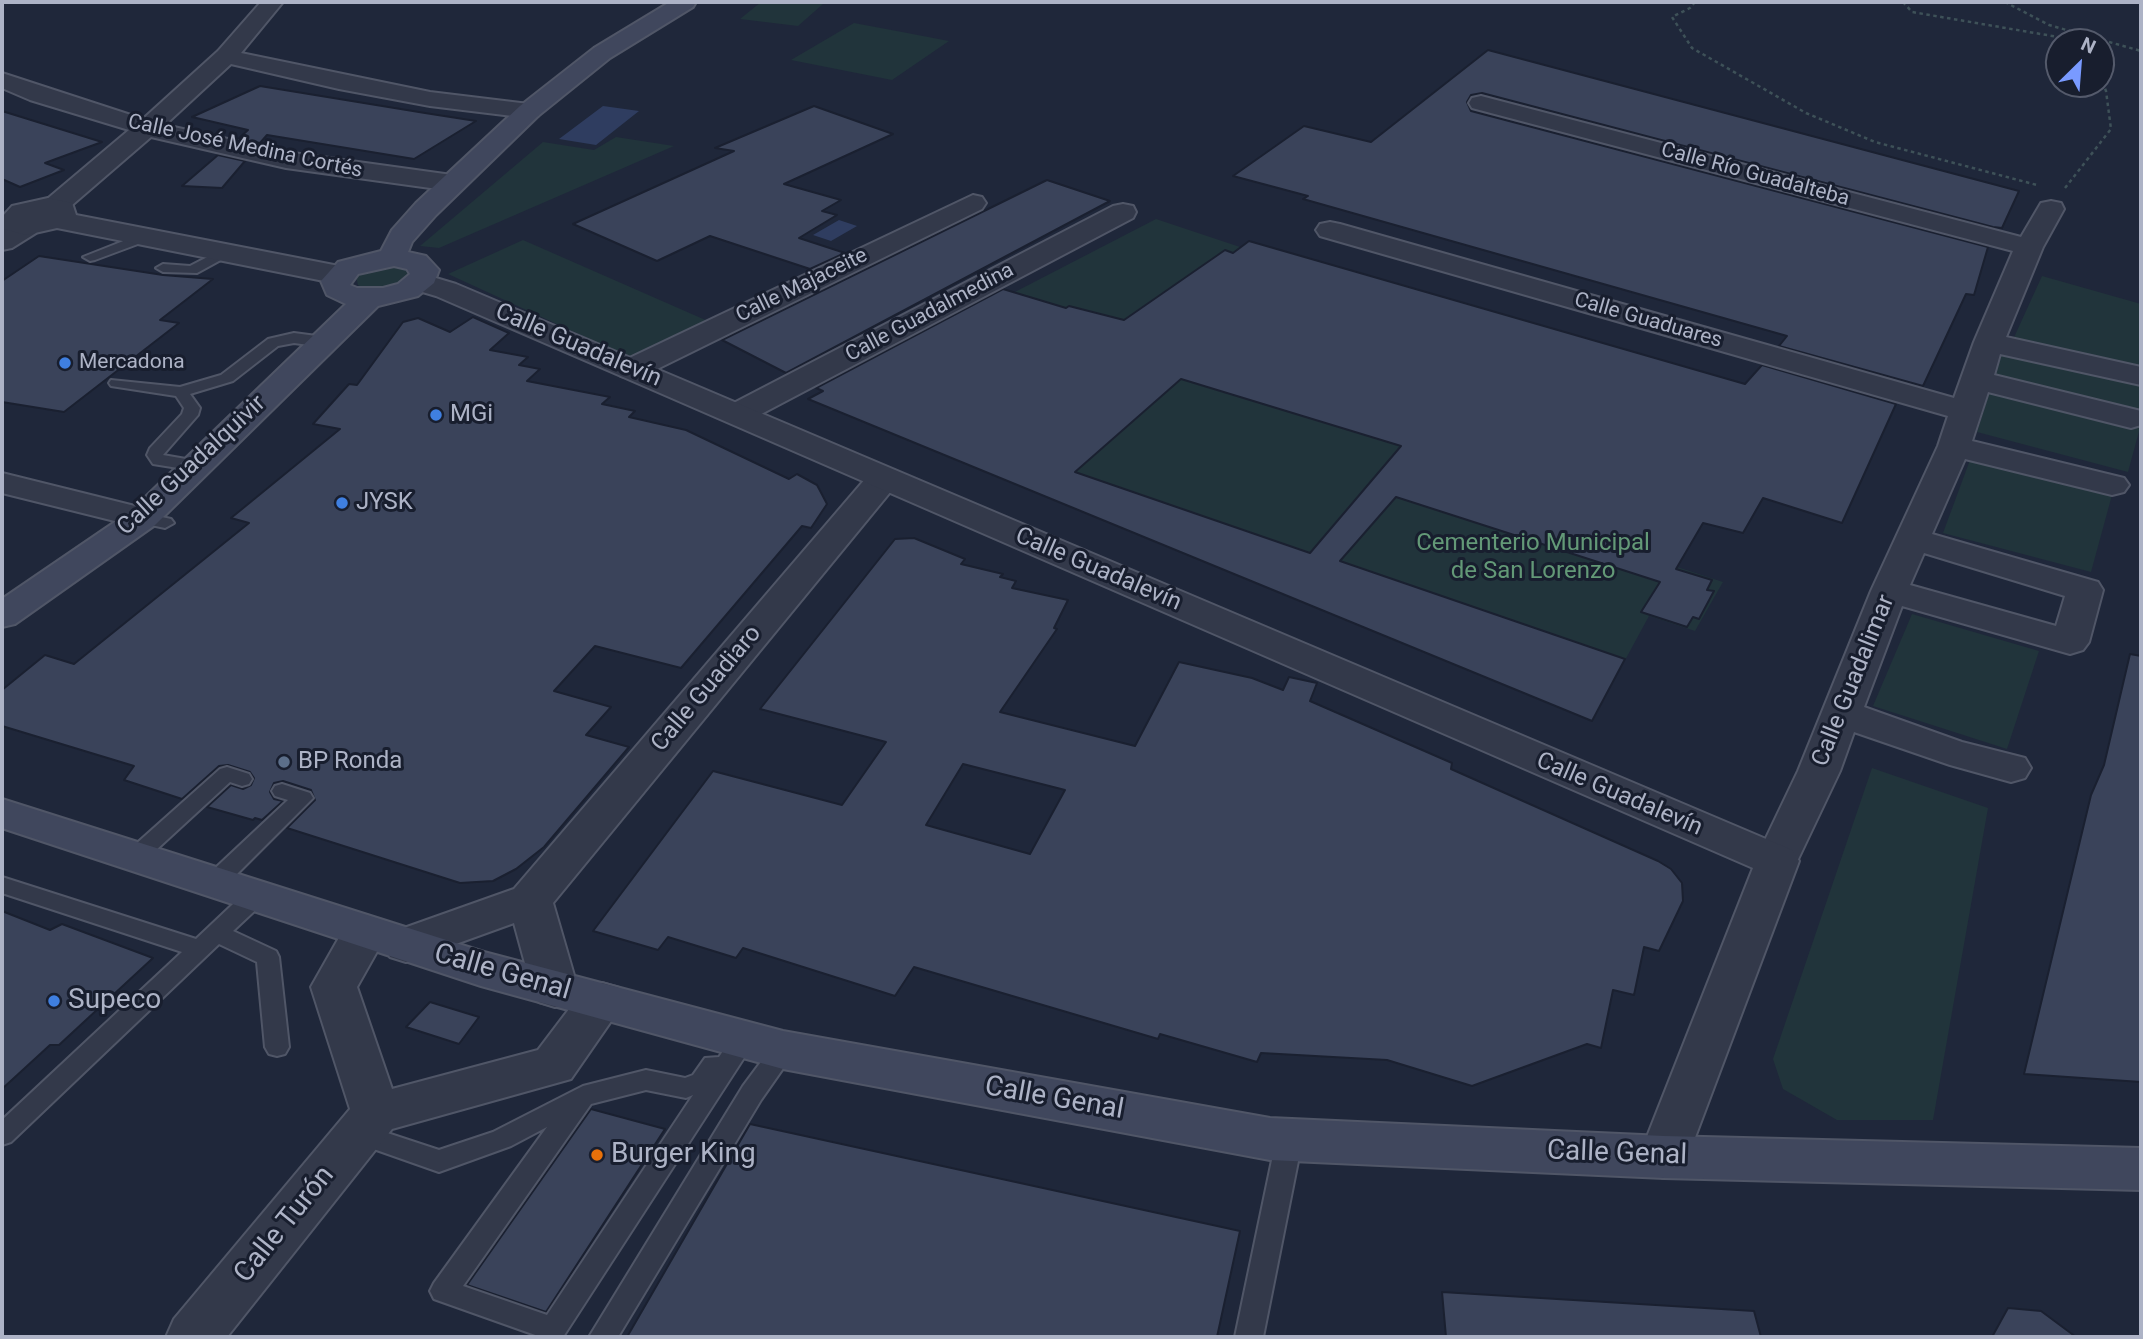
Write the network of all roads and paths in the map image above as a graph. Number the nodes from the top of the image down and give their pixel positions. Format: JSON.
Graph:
{"nodes":[{"id":1,"x":272,"y":2,"type":"edge"},
{"id":2,"x":685,"y":2,"type":"edge"},
{"id":3,"x":1695,"y":2,"type":"edge"},
{"id":4,"x":1903,"y":2,"type":"edge"},
{"id":5,"x":2006,"y":2,"type":"edge"},
{"id":6,"x":2045,"y":37,"type":"edge"},
{"id":7,"x":2141,"y":51,"type":"edge"},
{"id":8,"x":226,"y":56,"type":"junction"},
{"id":9,"x":2,"y":80,"type":"edge"},
{"id":10,"x":2107,"y":98,"type":"edge"},
{"id":11,"x":1481,"y":103,"type":"dead end"},
{"id":12,"x":529,"y":111,"type":"junction"},
{"id":13,"x":147,"y":129,"type":"junction"},
{"id":14,"x":452,"y":183,"type":"junction"},
{"id":15,"x":2056,"y":201,"type":"junction"},
{"id":16,"x":972,"y":203,"type":"dead end"},
{"id":17,"x":1123,"y":212,"type":"dead end"},
{"id":18,"x":56,"y":213,"type":"junction"},
{"id":19,"x":17,"y":214,"type":"edge"},
{"id":20,"x":1330,"y":230,"type":"dead end"},
{"id":21,"x":141,"y":237,"type":"junction"},
{"id":22,"x":2,"y":242,"type":"edge"},
{"id":23,"x":2029,"y":247,"type":"junction"},
{"id":24,"x":223,"y":253,"type":"junction"},
{"id":25,"x":90,"y":257,"type":"dead end"},
{"id":26,"x":163,"y":268,"type":"dead end"},
{"id":27,"x":407,"y":270,"type":"junction"},
{"id":28,"x":339,"y":275,"type":"junction"},
{"id":29,"x":368,"y":299,"type":"junction"},
{"id":30,"x":324,"y":342,"type":"junction"},
{"id":31,"x":1989,"y":342,"type":"junction"},
{"id":32,"x":632,"y":369,"type":"junction"},
{"id":33,"x":2141,"y":376,"type":"edge"},
{"id":34,"x":117,"y":383,"type":"dead end"},
{"id":35,"x":181,"y":392,"type":"junction"},
{"id":36,"x":1971,"y":395,"type":"junction"},
{"id":37,"x":737,"y":414,"type":"junction"},
{"id":38,"x":2131,"y":418,"type":"dead end"},
{"id":39,"x":1954,"y":446,"type":"junction"},
{"id":40,"x":197,"y":466,"type":"junction"},
{"id":41,"x":884,"y":478,"type":"junction"},
{"id":42,"x":2,"y":483,"type":"edge"},
{"id":43,"x":2112,"y":485,"type":"dead end"},
{"id":44,"x":154,"y":521,"type":"junction"},
{"id":45,"x":1913,"y":539,"type":"junction"},
{"id":46,"x":1889,"y":592,"type":"junction"},
{"id":47,"x":2,"y":616,"type":"edge"},
{"id":48,"x":1840,"y":713,"type":"junction"},
{"id":49,"x":2011,"y":768,"type":"dead end"},
{"id":50,"x":242,"y":779,"type":"dead end"},
{"id":51,"x":282,"y":791,"type":"dead end"},
{"id":52,"x":2,"y":813,"type":"edge"},
{"id":53,"x":135,"y":857,"type":"junction"},
{"id":54,"x":1777,"y":861,"type":"junction"},
{"id":55,"x":2,"y":885,"type":"edge"},
{"id":56,"x":236,"y":888,"type":"junction"},
{"id":57,"x":530,"y":900,"type":"junction"},
{"id":58,"x":213,"y":937,"type":"junction"},
{"id":59,"x":386,"y":939,"type":"junction"},
{"id":60,"x":555,"y":989,"type":"junction"},
{"id":61,"x":602,"y":1001,"type":"junction"},
{"id":62,"x":753,"y":1043,"type":"junction"},
{"id":63,"x":277,"y":1047,"type":"dead end"},
{"id":64,"x":583,"y":1097,"type":"junction"},
{"id":65,"x":368,"y":1124,"type":"junction"},
{"id":66,"x":2,"y":1135,"type":"edge"},
{"id":67,"x":1289,"y":1141,"type":"junction"},
{"id":68,"x":1664,"y":1157,"type":"junction"},
{"id":69,"x":2141,"y":1169,"type":"edge"},
{"id":70,"x":194,"y":1337,"type":"edge"},
{"id":71,"x":603,"y":1337,"type":"edge"},
{"id":72,"x":1249,"y":1337,"type":"edge"}],
"edges":[{"from":1,"to":8,"type":"street"},
{"from":2,"to":12,"type":"main road"},
{"from":3,"to":15,"type":"path"},
{"from":4,"to":6,"type":"path"},
{"from":5,"to":7,"type":"path"},
{"from":8,"to":12,"type":"street"},
{"from":8,"to":13,"type":"street"},
{"from":9,"to":13,"type":"street","name":"Calle José Medina Cortés"},
{"from":10,"to":15,"type":"path"},
{"from":11,"to":23,"type":"street","name":"Calle Río Guadalteba"},
{"from":12,"to":14,"type":"main road"},
{"from":13,"to":14,"type":"street","name":"Calle José Medina Cortés"},
{"from":13,"to":18,"type":"street"},
{"from":14,"to":27,"type":"main road"},
{"from":15,"to":23,"type":"street","name":"Calle Guadalimar"},
{"from":16,"to":32,"type":"street","name":"Calle Majaceite"},
{"from":17,"to":37,"type":"street","name":"Calle Guadalmedina"},
{"from":18,"to":19,"type":"street"},
{"from":18,"to":21,"type":"street"},
{"from":19,"to":22,"type":"street"},
{"from":20,"to":36,"type":"street","name":"Calle Guaduares"},
{"from":21,"to":24,"type":"street"},
{"from":21,"to":25,"type":"lane"},
{"from":23,"to":31,"type":"street","name":"Calle Guadalimar"},
{"from":24,"to":26,"type":"lane"},
{"from":24,"to":28,"type":"street"},
{"from":27,"to":28,"type":"main road"},
{"from":27,"to":29,"type":"main road"},
{"from":27,"to":32,"type":"street","name":"Calle Guadalevín"},
{"from":28,"to":29,"type":"main road"},
{"from":29,"to":30,"type":"main road","name":"Calle Guadalquivir"},
{"from":30,"to":35,"type":"lane"},
{"from":30,"to":40,"type":"main road","name":"Calle Guadalquivir"},
{"from":31,"to":33,"type":"street"},
{"from":31,"to":36,"type":"street","name":"Calle Guadalimar"},
{"from":32,"to":37,"type":"street","name":"Calle Guadalevín"},
{"from":34,"to":35,"type":"lane"},
{"from":35,"to":40,"type":"lane"},
{"from":36,"to":38,"type":"street","name":"Calle Guaduares"},
{"from":36,"to":39,"type":"street","name":"Calle Guadalimar"},
{"from":37,"to":41,"type":"street","name":"Calle Guadalevín"},
{"from":39,"to":43,"type":"street"},
{"from":39,"to":45,"type":"street","name":"Calle Guadalimar"},
{"from":40,"to":44,"type":"main road","name":"Calle Guadalquivir"},
{"from":41,"to":54,"type":"street","name":"Calle Guadalevín"},
{"from":41,"to":57,"type":"street","name":"Calle Guadiaro"},
{"from":42,"to":44,"type":"street"},
{"from":44,"to":47,"type":"main road","name":"Calle Guadalquivir"},
{"from":45,"to":46,"type":"street","name":"Calle Guadalimar"},
{"from":45,"to":46,"type":"street"},
{"from":46,"to":48,"type":"street","name":"Calle Guadalimar"},
{"from":48,"to":49,"type":"street"},
{"from":48,"to":54,"type":"street","name":"Calle Guadalimar"},
{"from":50,"to":53,"type":"lane"},
{"from":51,"to":56,"type":"lane"},
{"from":52,"to":53,"type":"main road","name":"Calle Genal"},
{"from":53,"to":56,"type":"main road","name":"Calle Genal"},
{"from":54,"to":68,"type":"street","name":"Calle Guadalimar"},
{"from":55,"to":58,"type":"lane"},
{"from":56,"to":58,"type":"lane"},
{"from":56,"to":59,"type":"main road","name":"Calle Genal"},
{"from":57,"to":59,"type":"street","name":"Calle Guadiaro"},
{"from":57,"to":60,"type":"street"},
{"from":58,"to":63,"type":"lane"},
{"from":58,"to":66,"type":"lane"},
{"from":59,"to":60,"type":"main road","name":"Calle Genal"},
{"from":59,"to":65,"type":"street"},
{"from":60,"to":61,"type":"main road","name":"Calle Genal"},
{"from":61,"to":62,"type":"main road","name":"Calle Genal"},
{"from":61,"to":65,"type":"street"},
{"from":62,"to":64,"type":"lane"},
{"from":62,"to":64,"type":"lane"},
{"from":62,"to":67,"type":"main road","name":"Calle Genal"},
{"from":62,"to":71,"type":"lane"},
{"from":64,"to":65,"type":"lane"},
{"from":65,"to":70,"type":"street","name":"Calle Turón"},
{"from":67,"to":68,"type":"main road","name":"Calle Genal"},
{"from":67,"to":72,"type":"lane"},
{"from":68,"to":69,"type":"main road","name":"Calle Genal"}]}
